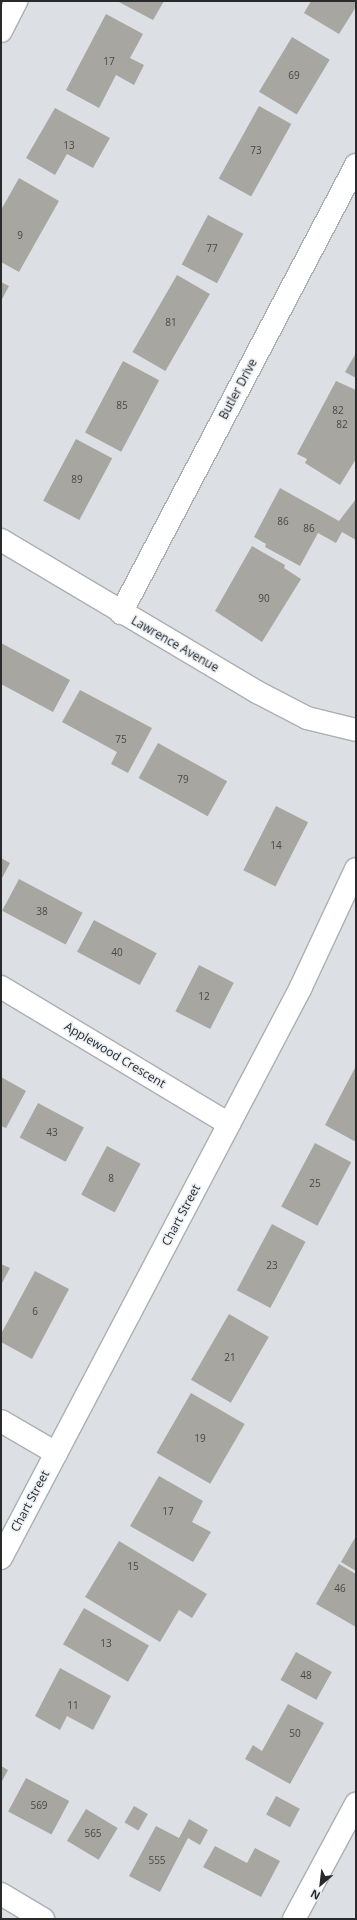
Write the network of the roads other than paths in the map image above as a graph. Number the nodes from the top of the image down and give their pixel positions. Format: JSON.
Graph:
{"nodes":[{"id":1,"x":16,"y":1,"type":"edge"},
{"id":2,"x":1,"y":31,"type":"edge"},
{"id":3,"x":356,"y":165,"type":"edge"},
{"id":4,"x":1,"y":540,"type":"edge"},
{"id":5,"x":121,"y":613,"type":"junction"},
{"id":6,"x":356,"y":730,"type":"edge"},
{"id":7,"x":356,"y":869,"type":"edge"},
{"id":8,"x":1,"y":987,"type":"edge"},
{"id":9,"x":229,"y":1124,"type":"junction"},
{"id":10,"x":1,"y":1420,"type":"edge"},
{"id":11,"x":56,"y":1453,"type":"junction"},
{"id":12,"x":1,"y":1558,"type":"edge"},
{"id":13,"x":356,"y":1804,"type":"edge"},
{"id":14,"x":1,"y":1894,"type":"edge"},
{"id":15,"x":43,"y":1919,"type":"edge"},
{"id":16,"x":294,"y":1919,"type":"edge"}],
"edges":[{"from":1,"to":2,"type":"street"},
{"from":3,"to":5,"type":"street","name":"Butler Drive"},
{"from":4,"to":5,"type":"street","name":"Lawrence Avenue"},
{"from":5,"to":6,"type":"street","name":"Lawrence Avenue"},
{"from":7,"to":9,"type":"street","name":"Chart Street"},
{"from":8,"to":9,"type":"street","name":"Applewood Crescent"},
{"from":9,"to":11,"type":"street","name":"Chart Street"},
{"from":10,"to":11,"type":"street"},
{"from":11,"to":12,"type":"street","name":"Chart Street"},
{"from":13,"to":16,"type":"street"},
{"from":14,"to":15,"type":"street"}]}
